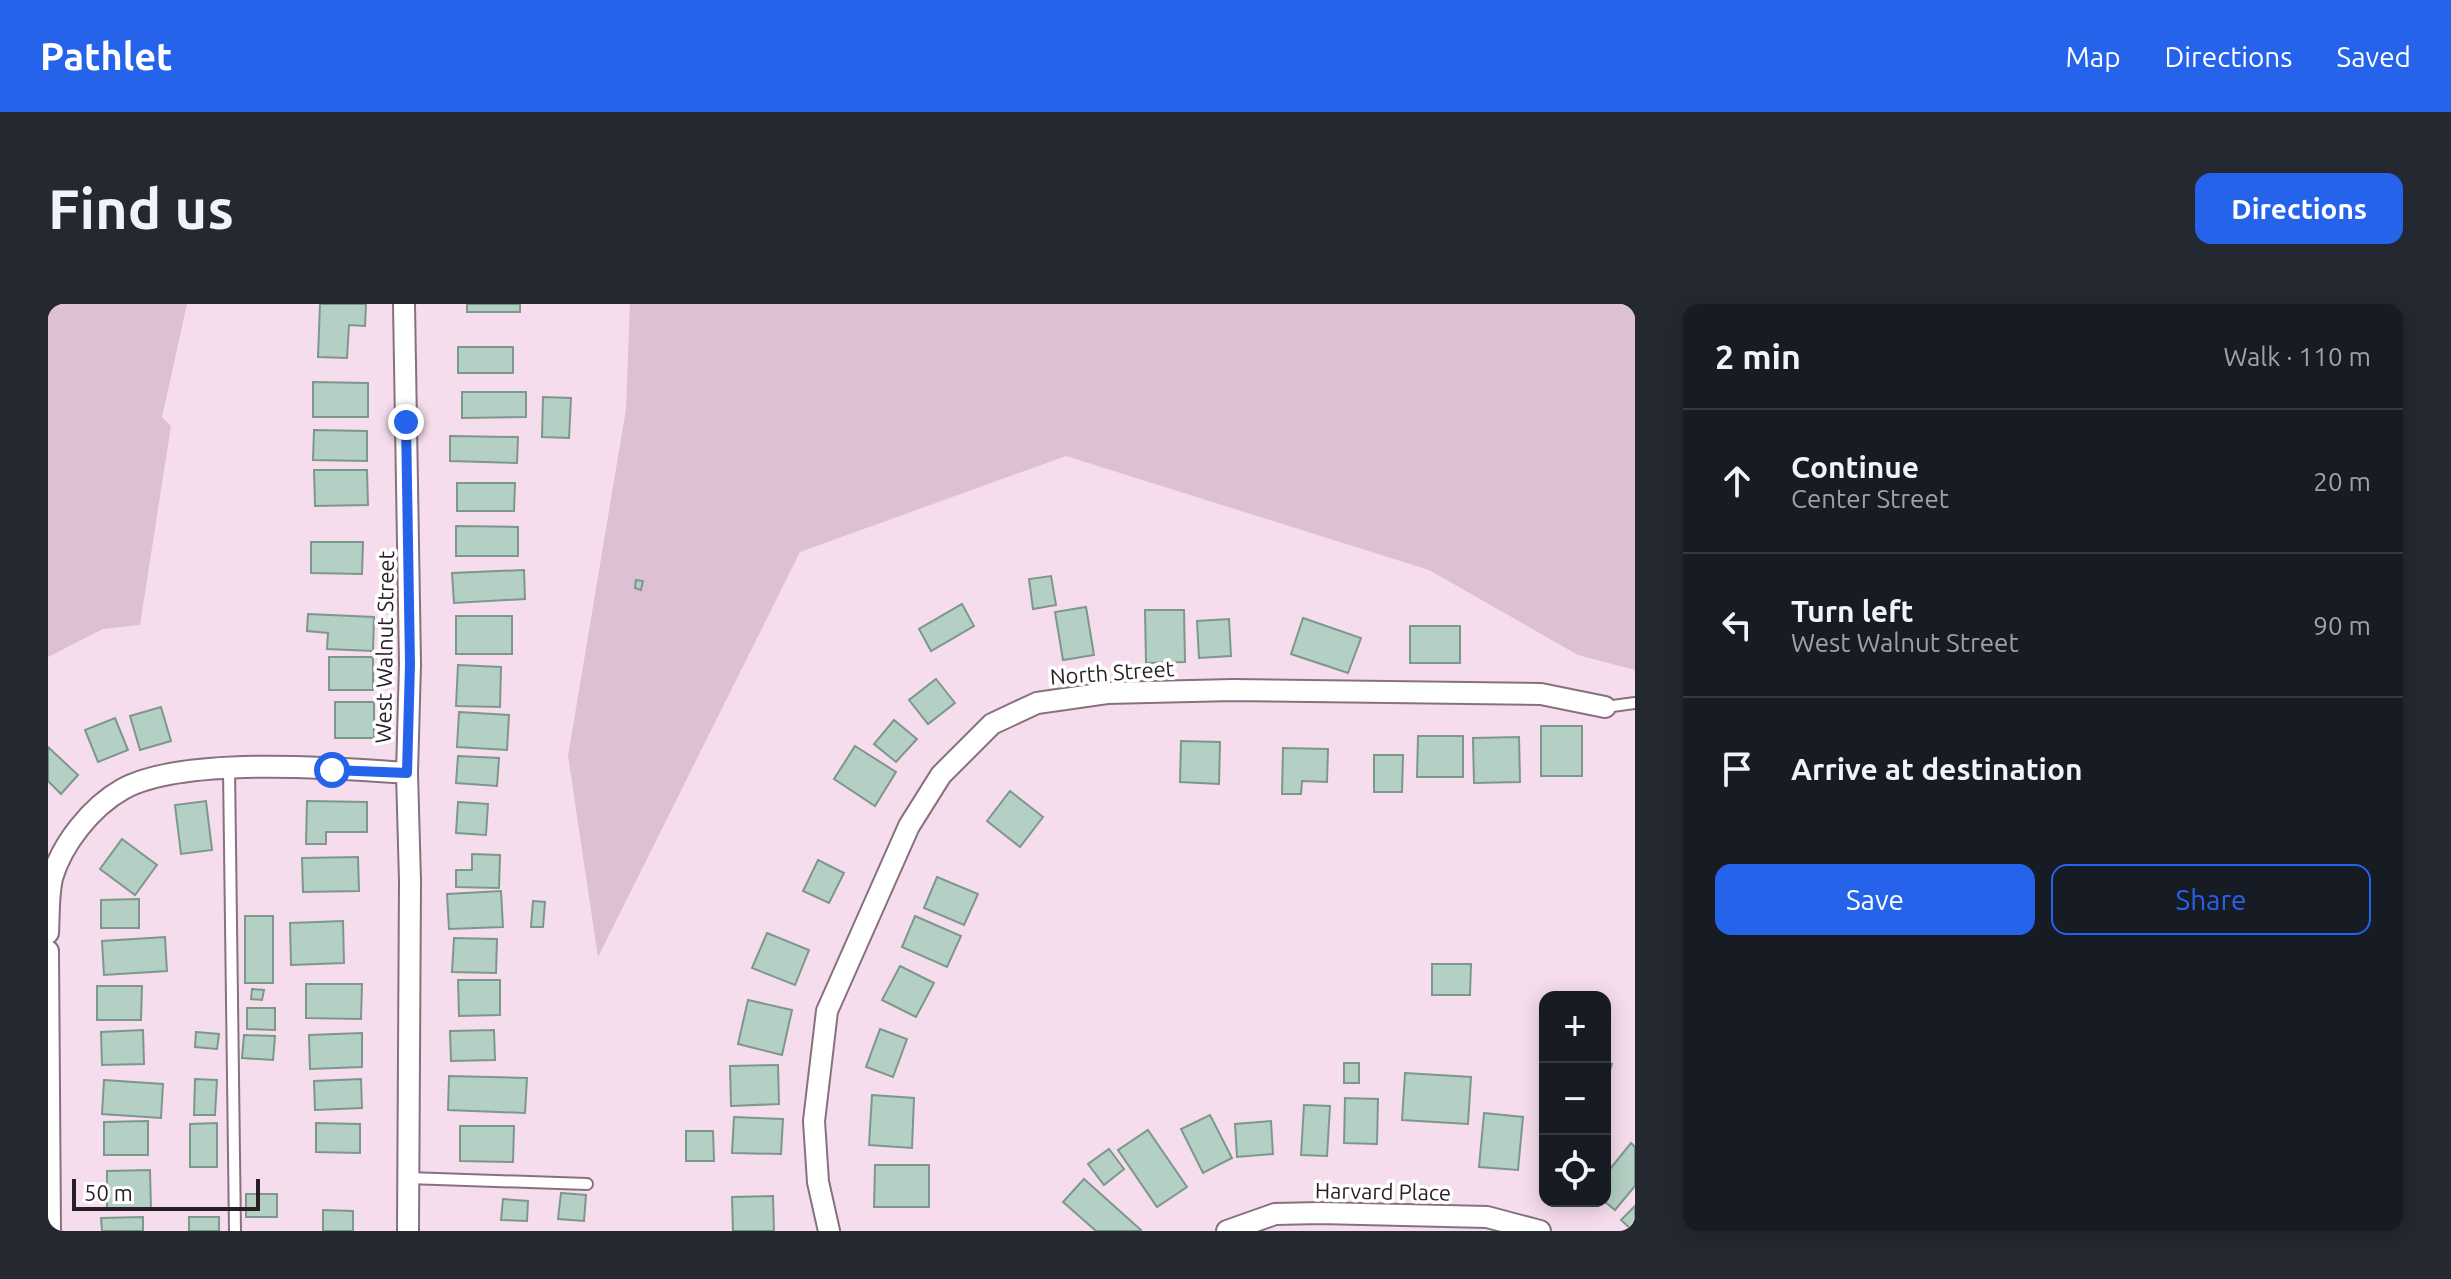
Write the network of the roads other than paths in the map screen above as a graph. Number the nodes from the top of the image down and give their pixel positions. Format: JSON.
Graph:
{"nodes":[{"id":1,"x":404,"y":304,"type":"edge"},
{"id":2,"x":1635,"y":703,"type":"edge"},
{"id":3,"x":1605,"y":707,"type":"joint"},
{"id":4,"x":229,"y":769,"type":"junction"},
{"id":5,"x":407,"y":773,"type":"junction"},
{"id":6,"x":48,"y":933,"type":"edge"},
{"id":7,"x":48,"y":951,"type":"edge"},
{"id":8,"x":408,"y":1178,"type":"junction"},
{"id":9,"x":587,"y":1184,"type":"dead end"},
{"id":10,"x":50,"y":1231,"type":"edge"},
{"id":11,"x":235,"y":1231,"type":"edge"},
{"id":12,"x":408,"y":1231,"type":"edge"},
{"id":13,"x":829,"y":1231,"type":"edge"},
{"id":14,"x":1227,"y":1231,"type":"edge"},
{"id":15,"x":1540,"y":1231,"type":"edge"}],
"edges":[{"from":1,"to":5,"type":"street","name":"West Walnut Street"},
{"from":2,"to":3,"type":"lane"},
{"from":3,"to":13,"type":"street","name":"North Street"},
{"from":4,"to":5,"type":"street"},
{"from":4,"to":6,"type":"street"},
{"from":4,"to":11,"type":"lane"},
{"from":5,"to":8,"type":"street","name":"West Walnut Street"},
{"from":7,"to":10,"type":"street"},
{"from":8,"to":9,"type":"lane"},
{"from":8,"to":12,"type":"street","name":"West Walnut Street"},
{"from":14,"to":15,"type":"street","name":"Harvard Place"}]}
